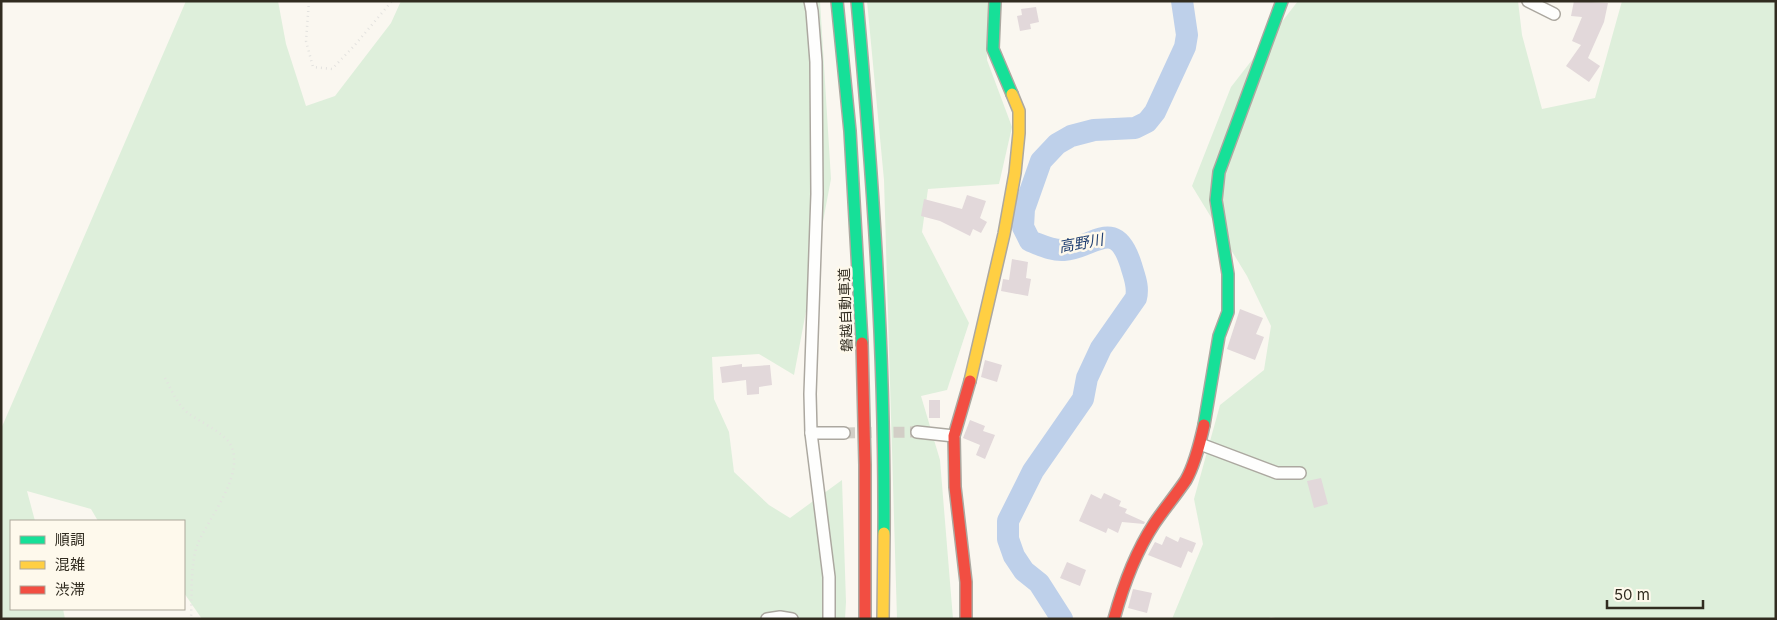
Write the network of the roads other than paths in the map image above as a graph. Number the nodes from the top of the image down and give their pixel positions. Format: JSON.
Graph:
{"nodes":[{"id":1,"x":810,"y":1,"type":"edge"},
{"id":2,"x":837,"y":1,"type":"edge"},
{"id":3,"x":857,"y":1,"type":"edge"},
{"id":4,"x":995,"y":1,"type":"edge"},
{"id":5,"x":1282,"y":1,"type":"edge"},
{"id":6,"x":1528,"y":1,"type":"edge"},
{"id":7,"x":1554,"y":14,"type":"dead end"},
{"id":8,"x":918,"y":432,"type":"tunnel mouth"},
{"id":9,"x":811,"y":433,"type":"junction"},
{"id":10,"x":844,"y":433,"type":"tunnel mouth"},
{"id":11,"x":954,"y":436,"type":"junction"},
{"id":12,"x":1200,"y":444,"type":"junction"},
{"id":13,"x":1300,"y":473,"type":"dead end"},
{"id":14,"x":768,"y":619,"type":"edge"},
{"id":15,"x":792,"y":619,"type":"edge"},
{"id":16,"x":829,"y":619,"type":"edge"},
{"id":17,"x":865,"y":619,"type":"edge"},
{"id":18,"x":883,"y":619,"type":"edge"},
{"id":19,"x":966,"y":619,"type":"edge"},
{"id":20,"x":1114,"y":619,"type":"edge"}],
"edges":[{"from":1,"to":9,"type":"street"},
{"from":2,"to":17,"type":"main road","name":"磐越自動車道"},
{"from":3,"to":18,"type":"main road"},
{"from":4,"to":11,"type":"main road"},
{"from":5,"to":12,"type":"main road"},
{"from":6,"to":7,"type":"street"},
{"from":8,"to":11,"type":"street"},
{"from":9,"to":10,"type":"street"},
{"from":9,"to":16,"type":"street"},
{"from":11,"to":19,"type":"main road"},
{"from":12,"to":13,"type":"street"},
{"from":12,"to":20,"type":"main road"},
{"from":14,"to":15,"type":"street"}]}
